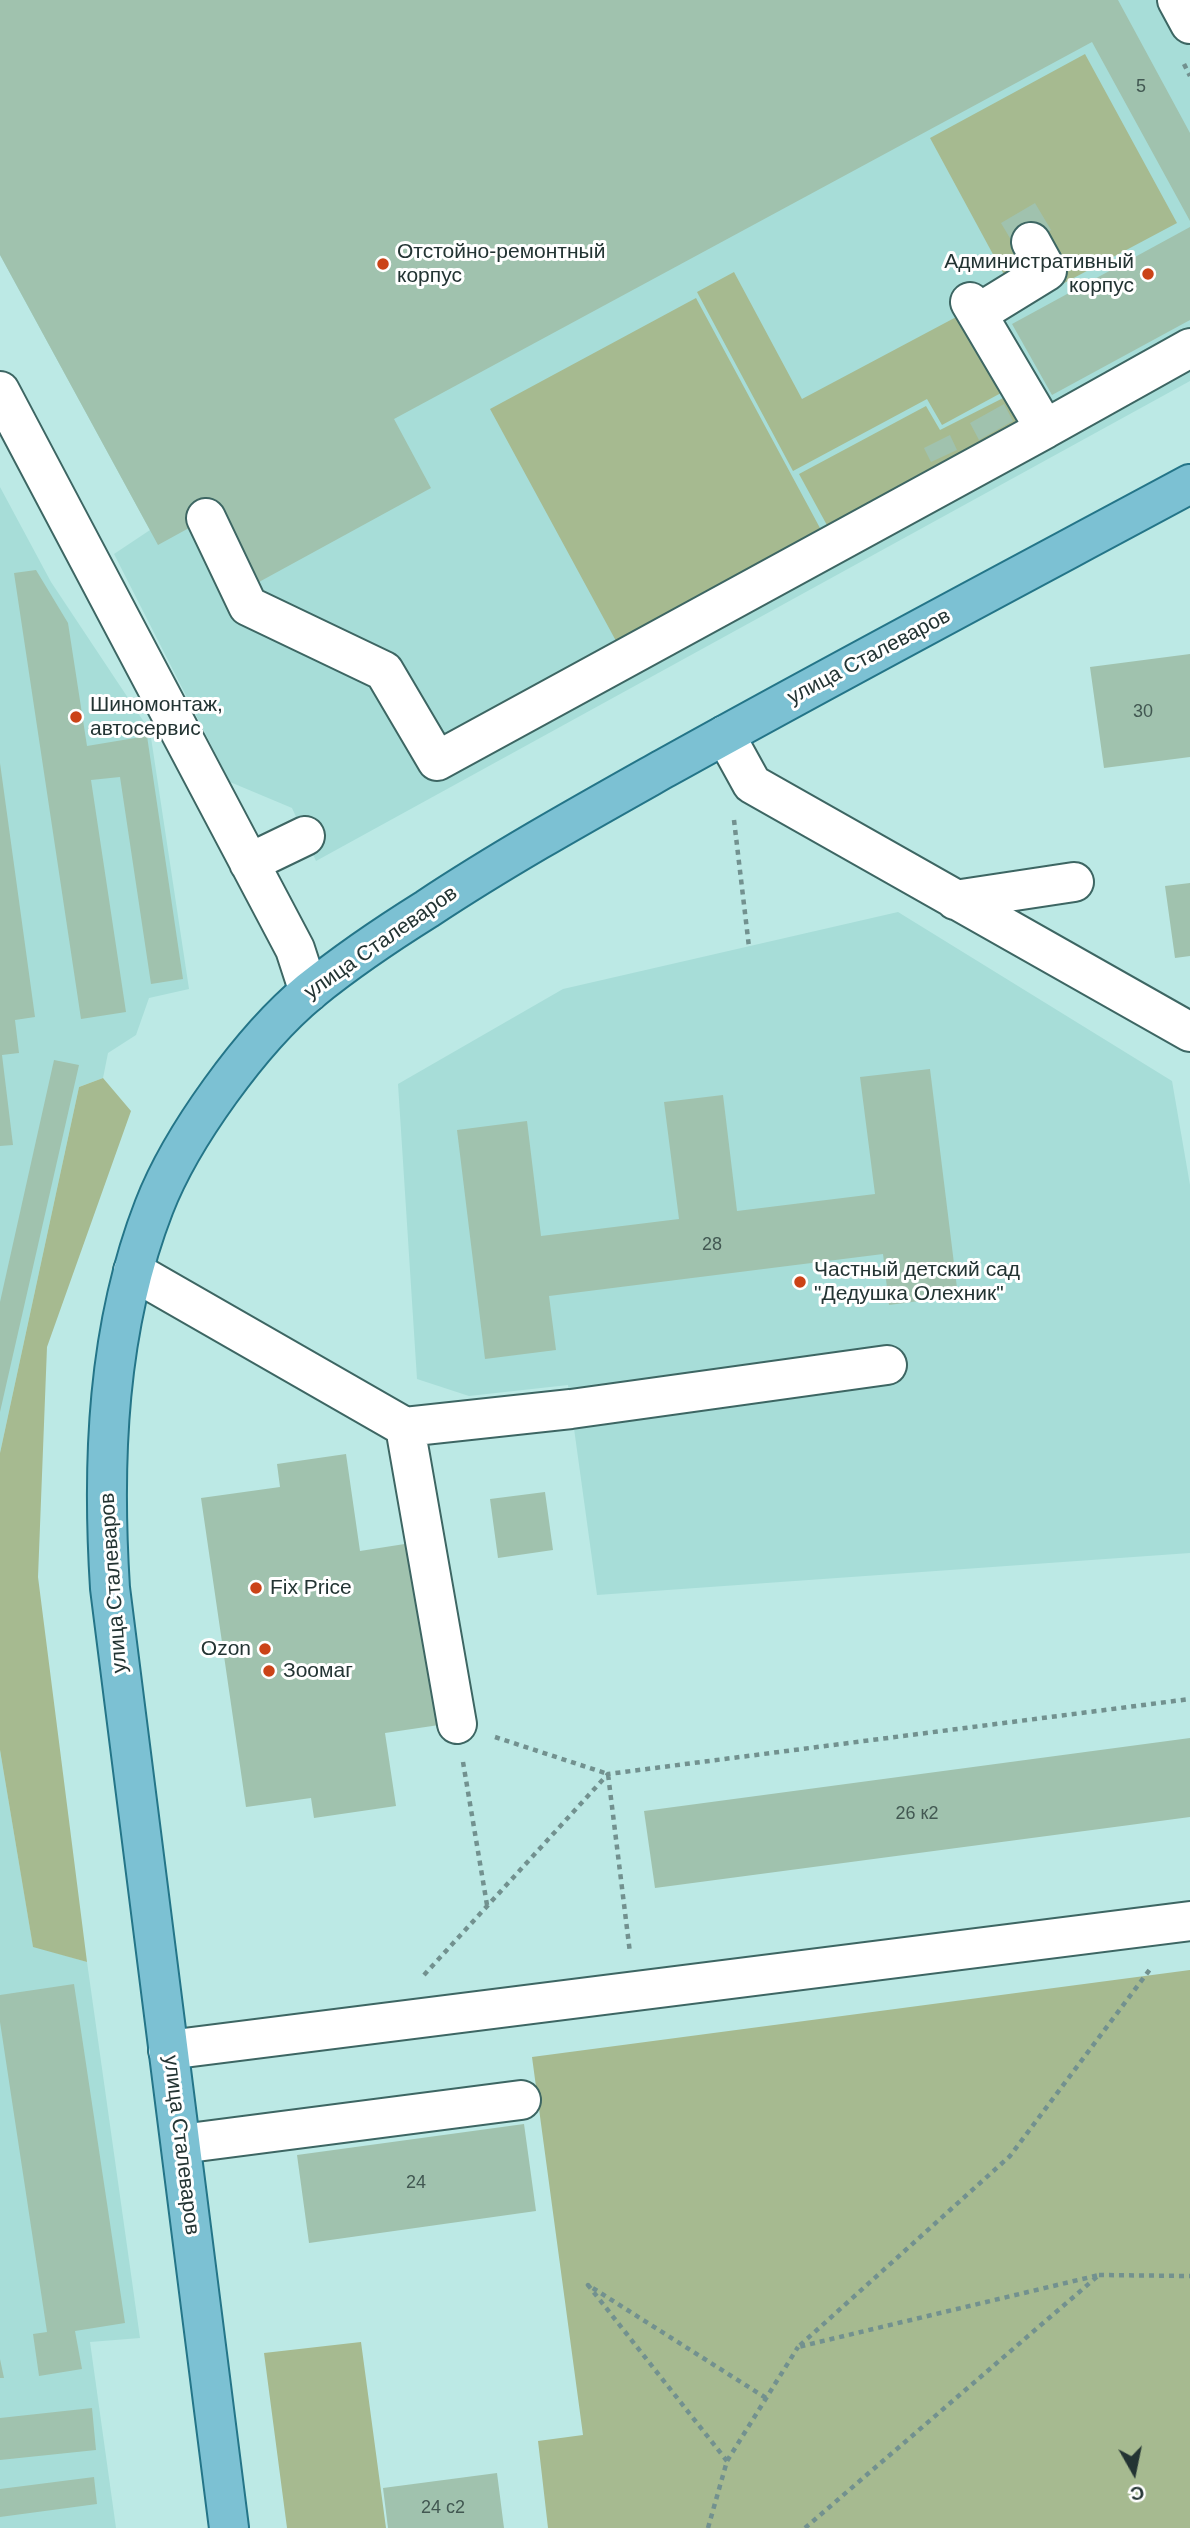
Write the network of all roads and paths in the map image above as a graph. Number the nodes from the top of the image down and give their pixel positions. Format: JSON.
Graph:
{"nodes":[{"id":1,"x":1177,"y":0,"type":"edge"},
{"id":2,"x":1190,"y":24,"type":"edge"},
{"id":3,"x":1031,"y":242,"type":"dead end"},
{"id":4,"x":1190,"y":348,"type":"edge"},
{"id":5,"x":0,"y":391,"type":"edge"},
{"id":6,"x":1045,"y":429,"type":"junction"},
{"id":7,"x":1190,"y":484,"type":"edge"},
{"id":8,"x":206,"y":518,"type":"dead end"},
{"id":9,"x":725,"y":735,"type":"junction"},
{"id":10,"x":732,"y":809,"type":"dead end"},
{"id":11,"x":305,"y":836,"type":"dead end"},
{"id":12,"x":249,"y":863,"type":"junction"},
{"id":13,"x":1074,"y":881,"type":"dead end"},
{"id":14,"x":956,"y":900,"type":"junction"},
{"id":15,"x":750,"y":947,"type":"dead end"},
{"id":16,"x":309,"y":992,"type":"junction"},
{"id":17,"x":1190,"y":1032,"type":"edge"},
{"id":18,"x":133,"y":1271,"type":"junction"},
{"id":19,"x":887,"y":1365,"type":"dead end"},
{"id":20,"x":405,"y":1427,"type":"junction"},
{"id":21,"x":1190,"y":1699,"type":"edge"},
{"id":22,"x":457,"y":1724,"type":"junction"},
{"id":23,"x":608,"y":1773,"type":"junction"},
{"id":24,"x":487,"y":1906,"type":"junction"},
{"id":25,"x":1188,"y":1921,"type":"edge"},
{"id":26,"x":635,"y":1992,"type":"junction"},
{"id":27,"x":380,"y":2023,"type":"junction"},
{"id":28,"x":168,"y":2050,"type":"junction"},
{"id":29,"x":521,"y":2100,"type":"dead end"},
{"id":30,"x":181,"y":2144,"type":"junction"},
{"id":31,"x":1099,"y":2275,"type":"junction"},
{"id":32,"x":1190,"y":2276,"type":"edge"},
{"id":33,"x":798,"y":2347,"type":"junction"},
{"id":34,"x":766,"y":2398,"type":"junction"},
{"id":35,"x":727,"y":2461,"type":"junction"},
{"id":36,"x":229,"y":2528,"type":"edge"},
{"id":37,"x":708,"y":2528,"type":"edge"},
{"id":38,"x":805,"y":2528,"type":"edge"}],
"edges":[{"from":1,"to":2,"type":"lane"},
{"from":3,"to":6,"type":"lane"},
{"from":4,"to":6,"type":"lane"},
{"from":5,"to":12,"type":"lane"},
{"from":6,"to":8,"type":"lane"},
{"from":7,"to":9,"type":"main road","name":"улица Сталеваров"},
{"from":9,"to":14,"type":"lane"},
{"from":9,"to":16,"type":"main road","name":"улица Сталеваров"},
{"from":10,"to":15,"type":"path"},
{"from":11,"to":12,"type":"lane"},
{"from":12,"to":16,"type":"lane"},
{"from":13,"to":14,"type":"lane"},
{"from":14,"to":17,"type":"lane"},
{"from":16,"to":18,"type":"main road","name":"улица Сталеваров"},
{"from":18,"to":20,"type":"lane"},
{"from":18,"to":28,"type":"main road","name":"улица Сталеваров"},
{"from":19,"to":20,"type":"lane"},
{"from":20,"to":22,"type":"lane"},
{"from":21,"to":23,"type":"path"},
{"from":22,"to":23,"type":"path"},
{"from":22,"to":24,"type":"path"},
{"from":23,"to":24,"type":"path"},
{"from":23,"to":26,"type":"path"},
{"from":24,"to":27,"type":"path"},
{"from":25,"to":26,"type":"lane"},
{"from":25,"to":33,"type":"path"},
{"from":26,"to":27,"type":"lane"},
{"from":27,"to":28,"type":"lane"},
{"from":28,"to":30,"type":"main road","name":"улица Сталеваров"},
{"from":29,"to":30,"type":"lane"},
{"from":30,"to":36,"type":"main road","name":"улица Сталеваров"},
{"from":31,"to":32,"type":"path"},
{"from":31,"to":33,"type":"path"},
{"from":31,"to":38,"type":"path"},
{"from":33,"to":34,"type":"path"},
{"from":34,"to":35,"type":"path"},
{"from":34,"to":35,"type":"path"},
{"from":35,"to":37,"type":"path"}]}
